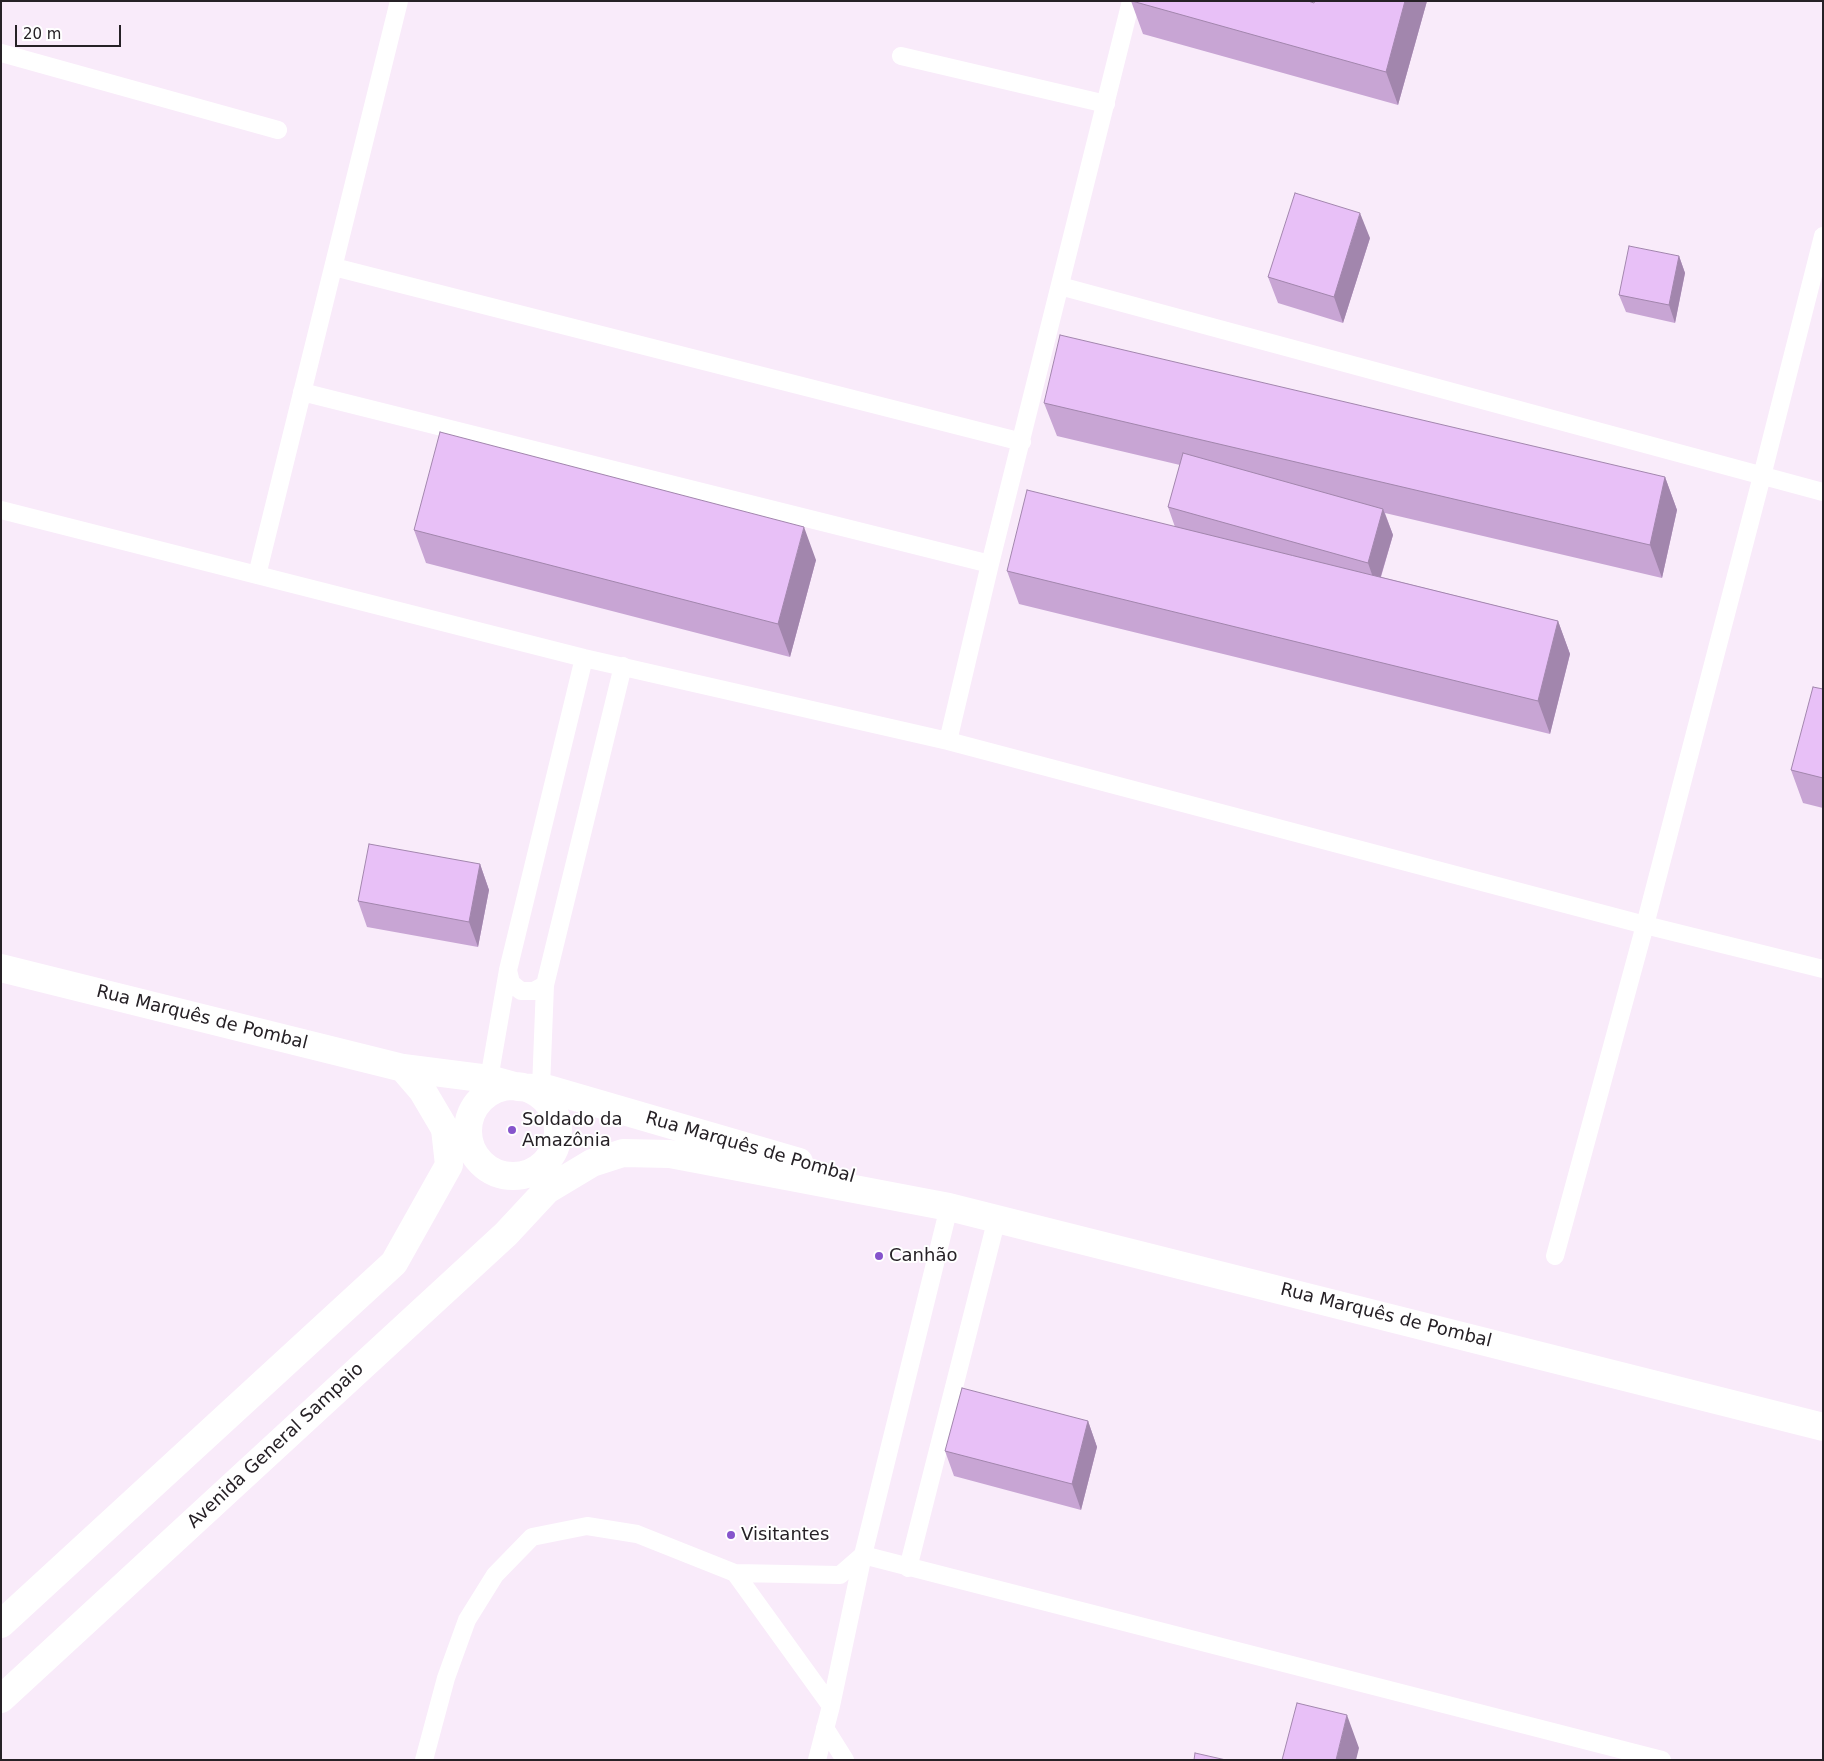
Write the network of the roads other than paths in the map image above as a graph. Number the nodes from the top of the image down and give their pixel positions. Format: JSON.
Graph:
{"nodes":[{"id":1,"x":399,"y":1,"type":"edge"},
{"id":2,"x":1131,"y":1,"type":"edge"},
{"id":3,"x":1,"y":53,"type":"edge"},
{"id":4,"x":901,"y":56,"type":"dead end"},
{"id":5,"x":1106,"y":104,"type":"junction"},
{"id":6,"x":278,"y":130,"type":"dead end"},
{"id":7,"x":1823,"y":236,"type":"edge"},
{"id":8,"x":334,"y":267,"type":"junction"},
{"id":9,"x":1060,"y":286,"type":"junction"},
{"id":10,"x":302,"y":392,"type":"junction"},
{"id":11,"x":1022,"y":442,"type":"junction"},
{"id":12,"x":1762,"y":476,"type":"junction"},
{"id":13,"x":1823,"y":492,"type":"edge"},
{"id":14,"x":1,"y":510,"type":"edge"},
{"id":15,"x":990,"y":564,"type":"junction"},
{"id":16,"x":257,"y":574,"type":"junction"},
{"id":17,"x":584,"y":658,"type":"junction"},
{"id":18,"x":623,"y":666,"type":"junction"},
{"id":19,"x":948,"y":741,"type":"junction"},
{"id":20,"x":1644,"y":925,"type":"junction"},
{"id":21,"x":1,"y":968,"type":"edge"},
{"id":22,"x":1823,"y":969,"type":"edge"},
{"id":23,"x":508,"y":970,"type":"junction"},
{"id":24,"x":544,"y":985,"type":"junction"},
{"id":25,"x":403,"y":1068,"type":"junction"},
{"id":26,"x":488,"y":1087,"type":"junction"},
{"id":27,"x":536,"y":1093,"type":"junction"},
{"id":28,"x":557,"y":1142,"type":"junction"},
{"id":29,"x":460,"y":1146,"type":"junction"},
{"id":30,"x":547,"y":1190,"type":"junction"},
{"id":31,"x":949,"y":1207,"type":"junction"},
{"id":32,"x":998,"y":1218,"type":"junction"},
{"id":33,"x":1555,"y":1256,"type":"dead end"},
{"id":34,"x":1823,"y":1427,"type":"edge"},
{"id":35,"x":863,"y":1555,"type":"junction"},
{"id":36,"x":908,"y":1568,"type":"junction"},
{"id":37,"x":735,"y":1573,"type":"junction"},
{"id":38,"x":1,"y":1624,"type":"edge"},
{"id":39,"x":1,"y":1699,"type":"edge"},
{"id":40,"x":831,"y":1706,"type":"junction"},
{"id":41,"x":825,"y":1728,"type":"junction"},
{"id":42,"x":424,"y":1760,"type":"edge"},
{"id":43,"x":816,"y":1760,"type":"edge"},
{"id":44,"x":845,"y":1760,"type":"edge"},
{"id":45,"x":1662,"y":1760,"type":"edge"}],
"edges":[{"from":1,"to":8,"type":"lane"},
{"from":2,"to":5,"type":"lane"},
{"from":3,"to":6,"type":"lane"},
{"from":4,"to":5,"type":"lane"},
{"from":5,"to":9,"type":"lane"},
{"from":7,"to":12,"type":"lane"},
{"from":8,"to":10,"type":"lane"},
{"from":8,"to":11,"type":"lane"},
{"from":9,"to":11,"type":"lane"},
{"from":9,"to":12,"type":"lane"},
{"from":10,"to":15,"type":"lane"},
{"from":10,"to":16,"type":"lane"},
{"from":11,"to":15,"type":"lane"},
{"from":12,"to":13,"type":"lane"},
{"from":12,"to":20,"type":"lane"},
{"from":14,"to":16,"type":"lane"},
{"from":15,"to":19,"type":"lane"},
{"from":16,"to":17,"type":"lane"},
{"from":17,"to":18,"type":"lane"},
{"from":17,"to":23,"type":"lane"},
{"from":18,"to":19,"type":"lane"},
{"from":18,"to":24,"type":"lane"},
{"from":19,"to":20,"type":"lane"},
{"from":20,"to":22,"type":"lane"},
{"from":20,"to":33,"type":"lane"},
{"from":21,"to":25,"type":"street","name":"Rua Marquês de Pombal"},
{"from":23,"to":24,"type":"lane"},
{"from":23,"to":26,"type":"lane"},
{"from":24,"to":27,"type":"lane"},
{"from":25,"to":26,"type":"street","name":"Rua Marquês de Pombal"},
{"from":25,"to":29,"type":"street"},
{"from":26,"to":27,"type":"street"},
{"from":26,"to":29,"type":"street"},
{"from":27,"to":28,"type":"street"},
{"from":27,"to":31,"type":"street","name":"Rua Marquês de Pombal"},
{"from":28,"to":29,"type":"street"},
{"from":28,"to":30,"type":"street"},
{"from":29,"to":38,"type":"street"},
{"from":30,"to":31,"type":"street","name":"Rua Marquês de Pombal"},
{"from":30,"to":39,"type":"street","name":"Avenida General Sampaio"},
{"from":31,"to":32,"type":"street","name":"Rua Marquês de Pombal"},
{"from":31,"to":35,"type":"lane"},
{"from":32,"to":34,"type":"street","name":"Rua Marquês de Pombal"},
{"from":32,"to":36,"type":"lane"},
{"from":35,"to":36,"type":"lane"},
{"from":35,"to":37,"type":"lane"},
{"from":35,"to":40,"type":"lane"},
{"from":36,"to":45,"type":"lane"},
{"from":37,"to":40,"type":"lane"},
{"from":37,"to":42,"type":"lane"},
{"from":40,"to":41,"type":"lane"},
{"from":41,"to":43,"type":"lane"},
{"from":41,"to":44,"type":"lane"}]}
